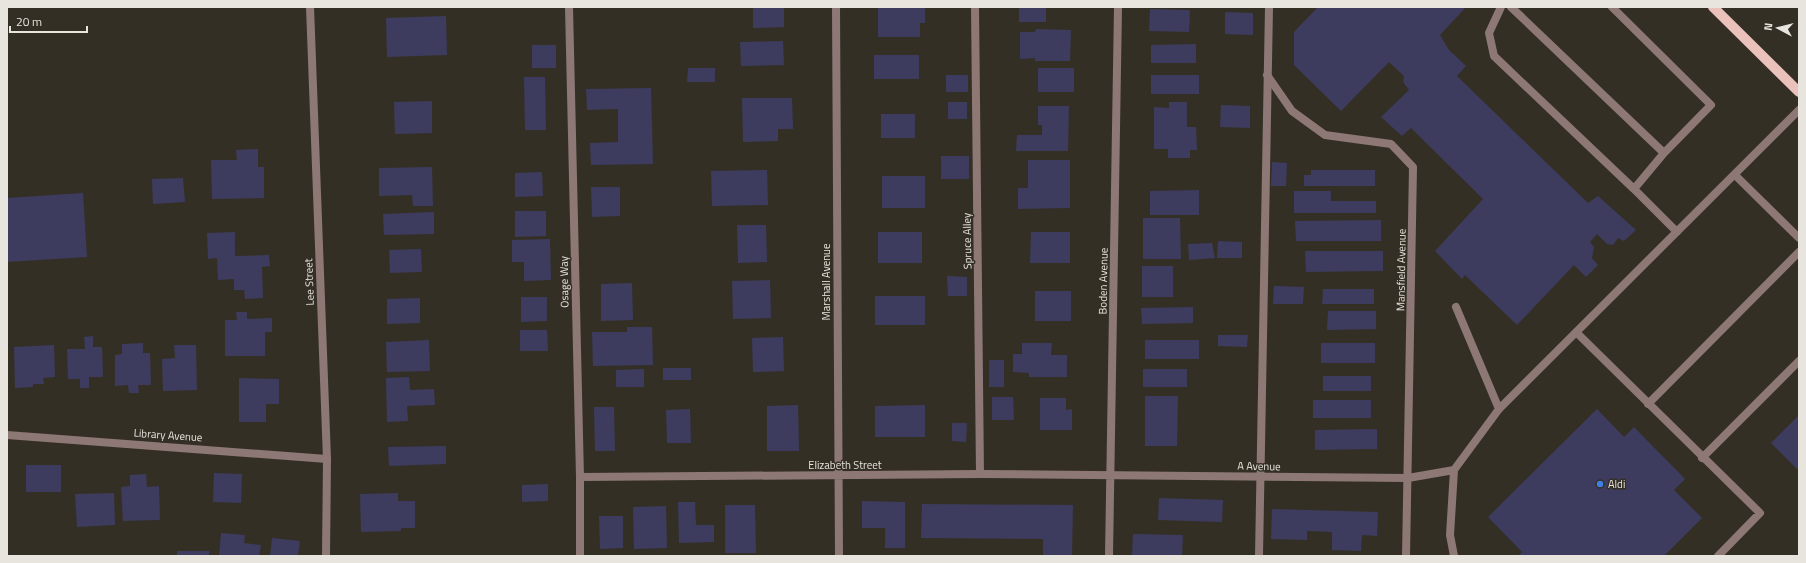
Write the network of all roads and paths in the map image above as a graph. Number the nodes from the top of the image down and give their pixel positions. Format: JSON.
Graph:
{"nodes":[{"id":1,"x":310,"y":7,"type":"edge"},
{"id":2,"x":569,"y":7,"type":"edge"},
{"id":3,"x":836,"y":7,"type":"edge"},
{"id":4,"x":976,"y":7,"type":"edge"},
{"id":5,"x":1118,"y":7,"type":"edge"},
{"id":6,"x":1269,"y":7,"type":"edge"},
{"id":7,"x":1501,"y":7,"type":"edge"},
{"id":8,"x":1511,"y":7,"type":"edge"},
{"id":9,"x":1612,"y":7,"type":"edge"},
{"id":10,"x":1713,"y":7,"type":"edge"},
{"id":11,"x":1268,"y":75,"type":"junction"},
{"id":12,"x":1799,"y":92,"type":"edge"},
{"id":13,"x":1799,"y":110,"type":"edge"},
{"id":14,"x":1664,"y":153,"type":"junction"},
{"id":15,"x":1735,"y":175,"type":"junction"},
{"id":16,"x":1634,"y":189,"type":"junction"},
{"id":17,"x":1677,"y":232,"type":"junction"},
{"id":18,"x":1799,"y":238,"type":"edge"},
{"id":19,"x":1799,"y":252,"type":"edge"},
{"id":20,"x":1456,"y":306,"type":"dead end"},
{"id":21,"x":1576,"y":332,"type":"junction"},
{"id":22,"x":1799,"y":361,"type":"edge"},
{"id":23,"x":1648,"y":404,"type":"junction"},
{"id":24,"x":1499,"y":409,"type":"junction"},
{"id":25,"x":7,"y":435,"type":"edge"},
{"id":26,"x":1702,"y":458,"type":"junction"},
{"id":27,"x":327,"y":459,"type":"junction"},
{"id":28,"x":1454,"y":470,"type":"junction"},
{"id":29,"x":980,"y":474,"type":"junction"},
{"id":30,"x":1110,"y":474,"type":"junction"},
{"id":31,"x":838,"y":476,"type":"junction"},
{"id":32,"x":580,"y":477,"type":"junction"},
{"id":33,"x":1260,"y":477,"type":"junction"},
{"id":34,"x":1408,"y":478,"type":"junction"},
{"id":35,"x":326,"y":556,"type":"edge"},
{"id":36,"x":580,"y":556,"type":"edge"},
{"id":37,"x":839,"y":556,"type":"edge"},
{"id":38,"x":1109,"y":556,"type":"edge"},
{"id":39,"x":1259,"y":556,"type":"edge"},
{"id":40,"x":1406,"y":556,"type":"edge"},
{"id":41,"x":1454,"y":556,"type":"edge"},
{"id":42,"x":1718,"y":556,"type":"edge"}],
"edges":[{"from":1,"to":27,"type":"street","name":"Lee Street"},
{"from":2,"to":32,"type":"street","name":"Osage Way"},
{"from":3,"to":31,"type":"street","name":"Marshall Avenue"},
{"from":4,"to":29,"type":"street","name":"Spruce Alley"},
{"from":5,"to":30,"type":"street","name":"Boden Avenue"},
{"from":6,"to":11,"type":"street"},
{"from":7,"to":16,"type":"street"},
{"from":8,"to":14,"type":"street"},
{"from":9,"to":14,"type":"street"},
{"from":10,"to":12,"type":"main road"},
{"from":11,"to":33,"type":"street"},
{"from":11,"to":34,"type":"street","name":"Mansfield Avenue"},
{"from":13,"to":15,"type":"street"},
{"from":14,"to":16,"type":"street"},
{"from":15,"to":17,"type":"street"},
{"from":15,"to":18,"type":"street"},
{"from":16,"to":17,"type":"street"},
{"from":17,"to":21,"type":"street"},
{"from":19,"to":23,"type":"street"},
{"from":20,"to":24,"type":"street"},
{"from":21,"to":23,"type":"street"},
{"from":21,"to":24,"type":"street"},
{"from":22,"to":26,"type":"street"},
{"from":23,"to":26,"type":"street"},
{"from":24,"to":28,"type":"street"},
{"from":25,"to":27,"type":"street","name":"Library Avenue"},
{"from":26,"to":42,"type":"street"},
{"from":27,"to":35,"type":"street","name":"Lee Street"},
{"from":28,"to":34,"type":"street","name":"A Avenue"},
{"from":28,"to":41,"type":"street"},
{"from":29,"to":30,"type":"street","name":"Elizabeth Street"},
{"from":29,"to":31,"type":"street","name":"Elizabeth Street"},
{"from":30,"to":33,"type":"street","name":"A Avenue"},
{"from":30,"to":38,"type":"street","name":"Boden Avenue"},
{"from":31,"to":32,"type":"street","name":"Elizabeth Street"},
{"from":31,"to":37,"type":"street","name":"Marshall Avenue"},
{"from":32,"to":36,"type":"street","name":"Osage Way"},
{"from":33,"to":34,"type":"street","name":"A Avenue"},
{"from":33,"to":39,"type":"street"},
{"from":34,"to":40,"type":"street","name":"Mansfield Avenue"}]}
